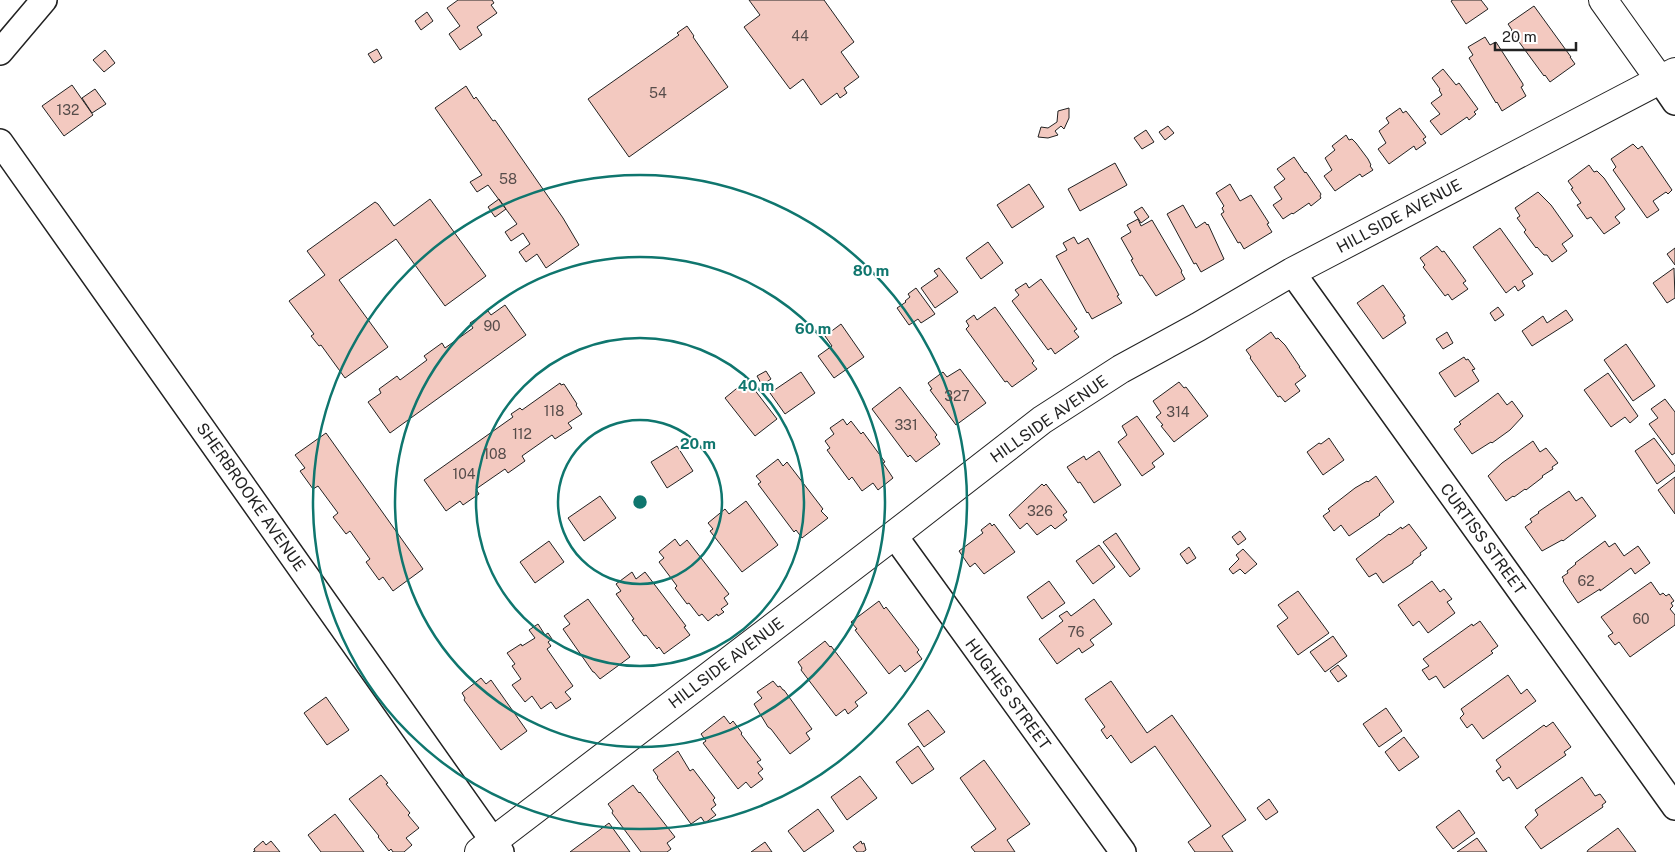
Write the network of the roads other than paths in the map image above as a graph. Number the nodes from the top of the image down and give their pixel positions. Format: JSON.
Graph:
{"nodes":[{"id":1,"x":44,"y":0,"type":"edge"},
{"id":2,"x":1603,"y":0,"type":"edge"},
{"id":3,"x":0,"y":52,"type":"edge"},
{"id":4,"x":1670,"y":85,"type":"edge"},
{"id":5,"x":0,"y":142,"type":"edge"},
{"id":6,"x":1292,"y":272,"type":"junction"},
{"id":7,"x":894,"y":535,"type":"junction"},
{"id":8,"x":1675,"y":807,"type":"edge"},
{"id":9,"x":491,"y":848,"type":"edge"},
{"id":10,"x":1123,"y":852,"type":"edge"}],
"edges":[{"from":1,"to":3,"type":"street"},
{"from":2,"to":4,"type":"street"},
{"from":4,"to":6,"type":"street","name":"HILLSIDE AVENUE"},
{"from":5,"to":9,"type":"street","name":"SHERBROOKE AVENUE"},
{"from":6,"to":7,"type":"street","name":"HILLSIDE AVENUE"},
{"from":6,"to":8,"type":"street","name":"CURTISS STREET"},
{"from":7,"to":9,"type":"street","name":"HILLSIDE AVENUE"},
{"from":7,"to":10,"type":"street","name":"HUGHES STREET"}]}
